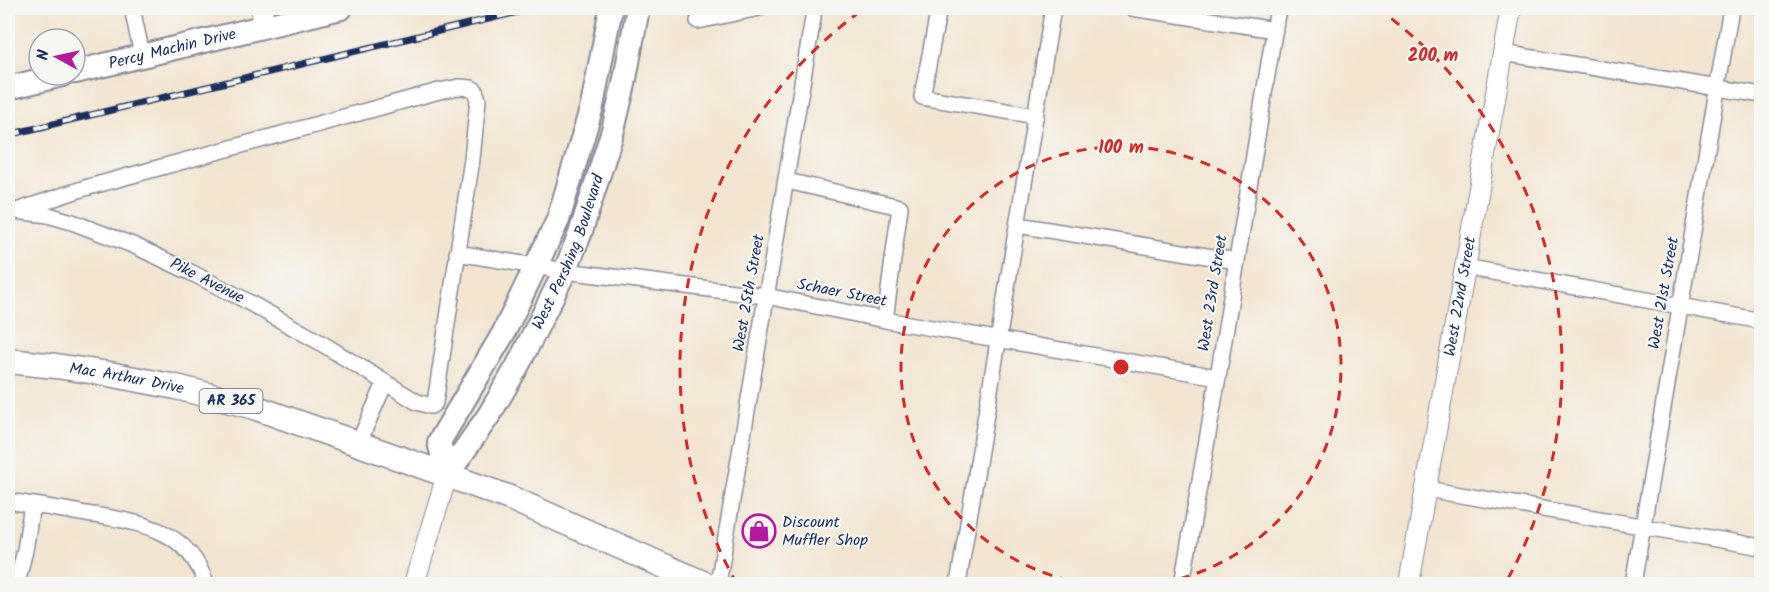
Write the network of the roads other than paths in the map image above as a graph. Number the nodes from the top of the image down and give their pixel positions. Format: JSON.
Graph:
{"nodes":[{"id":1,"x":132,"y":8,"type":"edge"},
{"id":2,"x":341,"y":8,"type":"edge"},
{"id":3,"x":611,"y":8,"type":"edge"},
{"id":4,"x":638,"y":8,"type":"edge"},
{"id":5,"x":759,"y":8,"type":"edge"},
{"id":6,"x":813,"y":8,"type":"edge"},
{"id":7,"x":939,"y":8,"type":"edge"},
{"id":8,"x":1053,"y":8,"type":"edge"},
{"id":9,"x":1132,"y":8,"type":"edge"},
{"id":10,"x":1278,"y":8,"type":"edge"},
{"id":11,"x":1511,"y":8,"type":"edge"},
{"id":12,"x":1731,"y":8,"type":"edge"},
{"id":13,"x":261,"y":18,"type":"edge"},
{"id":14,"x":698,"y":21,"type":"dead end"},
{"id":15,"x":1275,"y":30,"type":"junction"},
{"id":16,"x":1503,"y":53,"type":"junction"},
{"id":17,"x":142,"y":55,"type":"junction"},
{"id":18,"x":87,"y":69,"type":"edge"},
{"id":19,"x":27,"y":83,"type":"edge"},
{"id":20,"x":8,"y":88,"type":"edge"},
{"id":21,"x":1717,"y":88,"type":"junction"},
{"id":22,"x":1761,"y":95,"type":"edge"},
{"id":23,"x":1036,"y":116,"type":"junction"},
{"id":24,"x":787,"y":181,"type":"junction"},
{"id":25,"x":12,"y":212,"type":"edge"},
{"id":26,"x":1017,"y":225,"type":"junction"},
{"id":27,"x":457,"y":253,"type":"junction"},
{"id":28,"x":1237,"y":261,"type":"junction"},
{"id":29,"x":536,"y":266,"type":"junction"},
{"id":30,"x":1465,"y":267,"type":"junction"},
{"id":31,"x":565,"y":271,"type":"junction"},
{"id":32,"x":766,"y":296,"type":"junction"},
{"id":33,"x":1680,"y":306,"type":"junction"},
{"id":34,"x":885,"y":320,"type":"junction"},
{"id":35,"x":1761,"y":321,"type":"edge"},
{"id":36,"x":999,"y":338,"type":"junction"},
{"id":37,"x":8,"y":362,"type":"edge"},
{"id":38,"x":1218,"y":377,"type":"junction"},
{"id":39,"x":385,"y":383,"type":"junction"},
{"id":40,"x":358,"y":444,"type":"junction"},
{"id":41,"x":447,"y":475,"type":"junction"},
{"id":42,"x":1426,"y":489,"type":"junction"},
{"id":43,"x":8,"y":501,"type":"edge"},
{"id":44,"x":32,"y":505,"type":"junction"},
{"id":45,"x":1643,"y":526,"type":"junction"},
{"id":46,"x":1761,"y":547,"type":"edge"},
{"id":47,"x":17,"y":585,"type":"edge"},
{"id":48,"x":206,"y":585,"type":"edge"},
{"id":49,"x":414,"y":585,"type":"edge"},
{"id":50,"x":705,"y":585,"type":"edge"},
{"id":51,"x":718,"y":585,"type":"edge"},
{"id":52,"x":958,"y":585,"type":"edge"},
{"id":53,"x":1182,"y":585,"type":"edge"},
{"id":54,"x":1409,"y":585,"type":"edge"},
{"id":55,"x":1633,"y":585,"type":"edge"}],
"edges":[{"from":1,"to":17,"type":"street"},
{"from":2,"to":13,"type":"main road","name":"Percy Machin Drive"},
{"from":3,"to":29,"type":"main road","name":"West Pershing Boulevard"},
{"from":4,"to":31,"type":"main road","name":"West Pershing Boulevard"},
{"from":5,"to":14,"type":"street"},
{"from":6,"to":24,"type":"street","name":"West 25th Street"},
{"from":7,"to":23,"type":"street"},
{"from":8,"to":23,"type":"street"},
{"from":9,"to":15,"type":"street"},
{"from":10,"to":15,"type":"street","name":"West 23rd Street"},
{"from":11,"to":16,"type":"street","name":"West 22nd Street"},
{"from":12,"to":21,"type":"street","name":"West 21st Street"},
{"from":13,"to":17,"type":"main road","name":"Percy Machin Drive"},
{"from":15,"to":28,"type":"street","name":"West 23rd Street"},
{"from":16,"to":21,"type":"street"},
{"from":16,"to":30,"type":"street","name":"West 22nd Street"},
{"from":17,"to":18,"type":"main road","name":"Percy Machin Drive"},
{"from":19,"to":20,"type":"main road"},
{"from":21,"to":22,"type":"street"},
{"from":21,"to":33,"type":"street","name":"West 21st Street"},
{"from":23,"to":26,"type":"street"},
{"from":24,"to":32,"type":"street","name":"West 25th Street"},
{"from":24,"to":34,"type":"street"},
{"from":25,"to":27,"type":"street"},
{"from":25,"to":39,"type":"street","name":"Pike Avenue"},
{"from":26,"to":28,"type":"street"},
{"from":26,"to":36,"type":"street"},
{"from":27,"to":29,"type":"street","name":"Schaer Street"},
{"from":27,"to":39,"type":"street","name":"Pike Avenue"},
{"from":28,"to":38,"type":"street","name":"West 23rd Street"},
{"from":29,"to":31,"type":"street","name":"Schaer Street"},
{"from":29,"to":41,"type":"main road","name":"West Pershing Boulevard"},
{"from":30,"to":33,"type":"street"},
{"from":30,"to":42,"type":"street","name":"West 22nd Street"},
{"from":31,"to":32,"type":"street","name":"Schaer Street"},
{"from":31,"to":41,"type":"main road","name":"West Pershing Boulevard"},
{"from":32,"to":34,"type":"street","name":"Schaer Street"},
{"from":32,"to":51,"type":"street","name":"West 25th Street"},
{"from":33,"to":35,"type":"street"},
{"from":33,"to":45,"type":"street","name":"West 21st Street"},
{"from":34,"to":36,"type":"street","name":"Schaer Street"},
{"from":36,"to":38,"type":"street","name":"Schaer Street"},
{"from":36,"to":52,"type":"street"},
{"from":37,"to":40,"type":"main road","name":"Mac Arthur Drive","number":"AR 365"},
{"from":38,"to":53,"type":"street","name":"West 23rd Street"},
{"from":39,"to":40,"type":"street"},
{"from":40,"to":41,"type":"main road","name":"Mac Arthur Drive","number":"AR 365"},
{"from":41,"to":49,"type":"street","name":"West Pershing Boulevard"},
{"from":41,"to":50,"type":"main road","number":"AR 365"},
{"from":42,"to":45,"type":"street"},
{"from":42,"to":54,"type":"street","name":"West 22nd Street"},
{"from":43,"to":44,"type":"street"},
{"from":44,"to":47,"type":"street"},
{"from":44,"to":48,"type":"street"},
{"from":45,"to":46,"type":"street"},
{"from":45,"to":55,"type":"street","name":"West 21st Street"}]}
